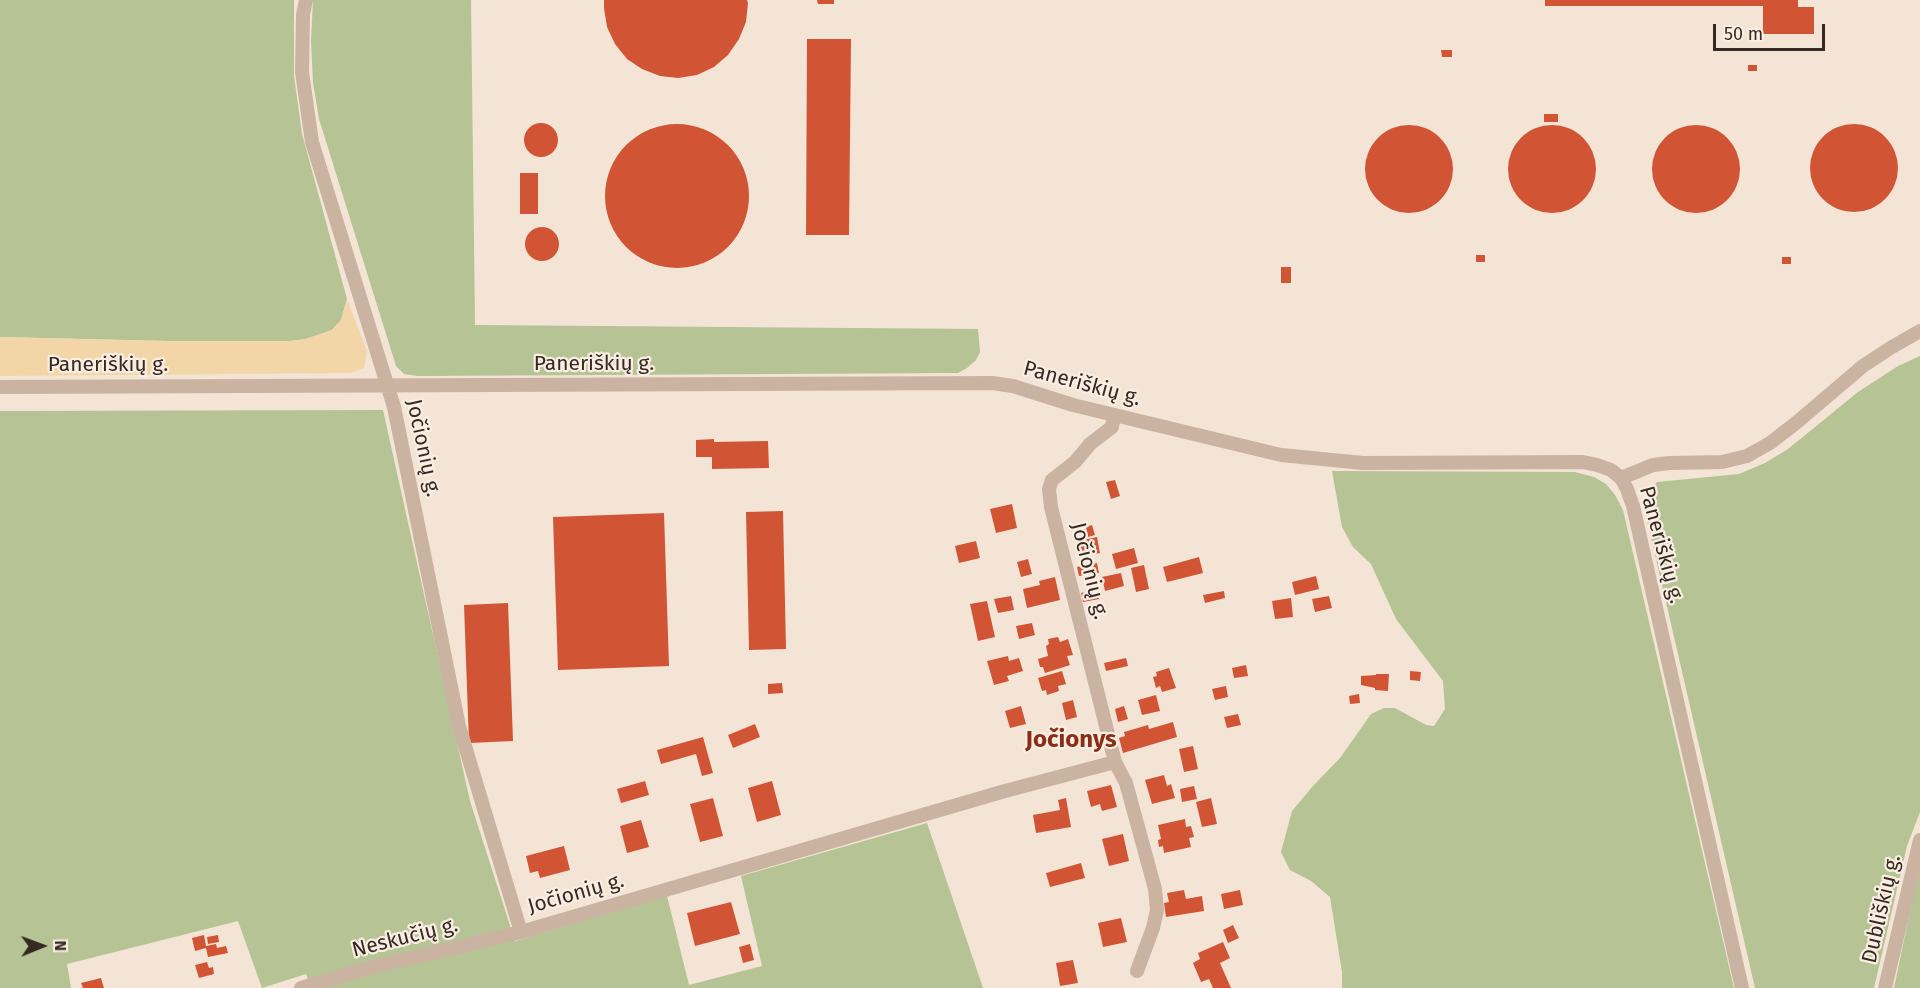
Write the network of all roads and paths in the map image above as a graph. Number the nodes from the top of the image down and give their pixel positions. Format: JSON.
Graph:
{"nodes":[{"id":1,"x":306,"y":0,"type":"edge"},
{"id":2,"x":1920,"y":332,"type":"edge"},
{"id":3,"x":387,"y":385,"type":"junction"},
{"id":4,"x":0,"y":387,"type":"edge"},
{"id":5,"x":1114,"y":416,"type":"junction"},
{"id":6,"x":1621,"y":478,"type":"junction"},
{"id":7,"x":1115,"y":762,"type":"junction"},
{"id":8,"x":1920,"y":840,"type":"edge"},
{"id":9,"x":521,"y":932,"type":"junction"},
{"id":10,"x":1137,"y":971,"type":"dead end"},
{"id":11,"x":301,"y":988,"type":"edge"},
{"id":12,"x":1742,"y":988,"type":"edge"},
{"id":13,"x":1886,"y":988,"type":"edge"}],
"edges":[{"from":1,"to":3,"type":"street","name":"Jočionių g."},
{"from":2,"to":6,"type":"street"},
{"from":3,"to":4,"type":"street","name":"Paneriškių g."},
{"from":3,"to":5,"type":"street","name":"Paneriškių g."},
{"from":3,"to":9,"type":"street","name":"Jočionių g."},
{"from":5,"to":6,"type":"street","name":"Paneriškių g."},
{"from":5,"to":7,"type":"street","name":"Jočionių g."},
{"from":6,"to":12,"type":"street","name":"Paneriškių g."},
{"from":7,"to":9,"type":"street","name":"Jočionių g."},
{"from":7,"to":10,"type":"street","name":"Jočionių g."},
{"from":8,"to":13,"type":"street","name":"Dubliškių g."},
{"from":9,"to":11,"type":"street","name":"Neskučių g."}]}
